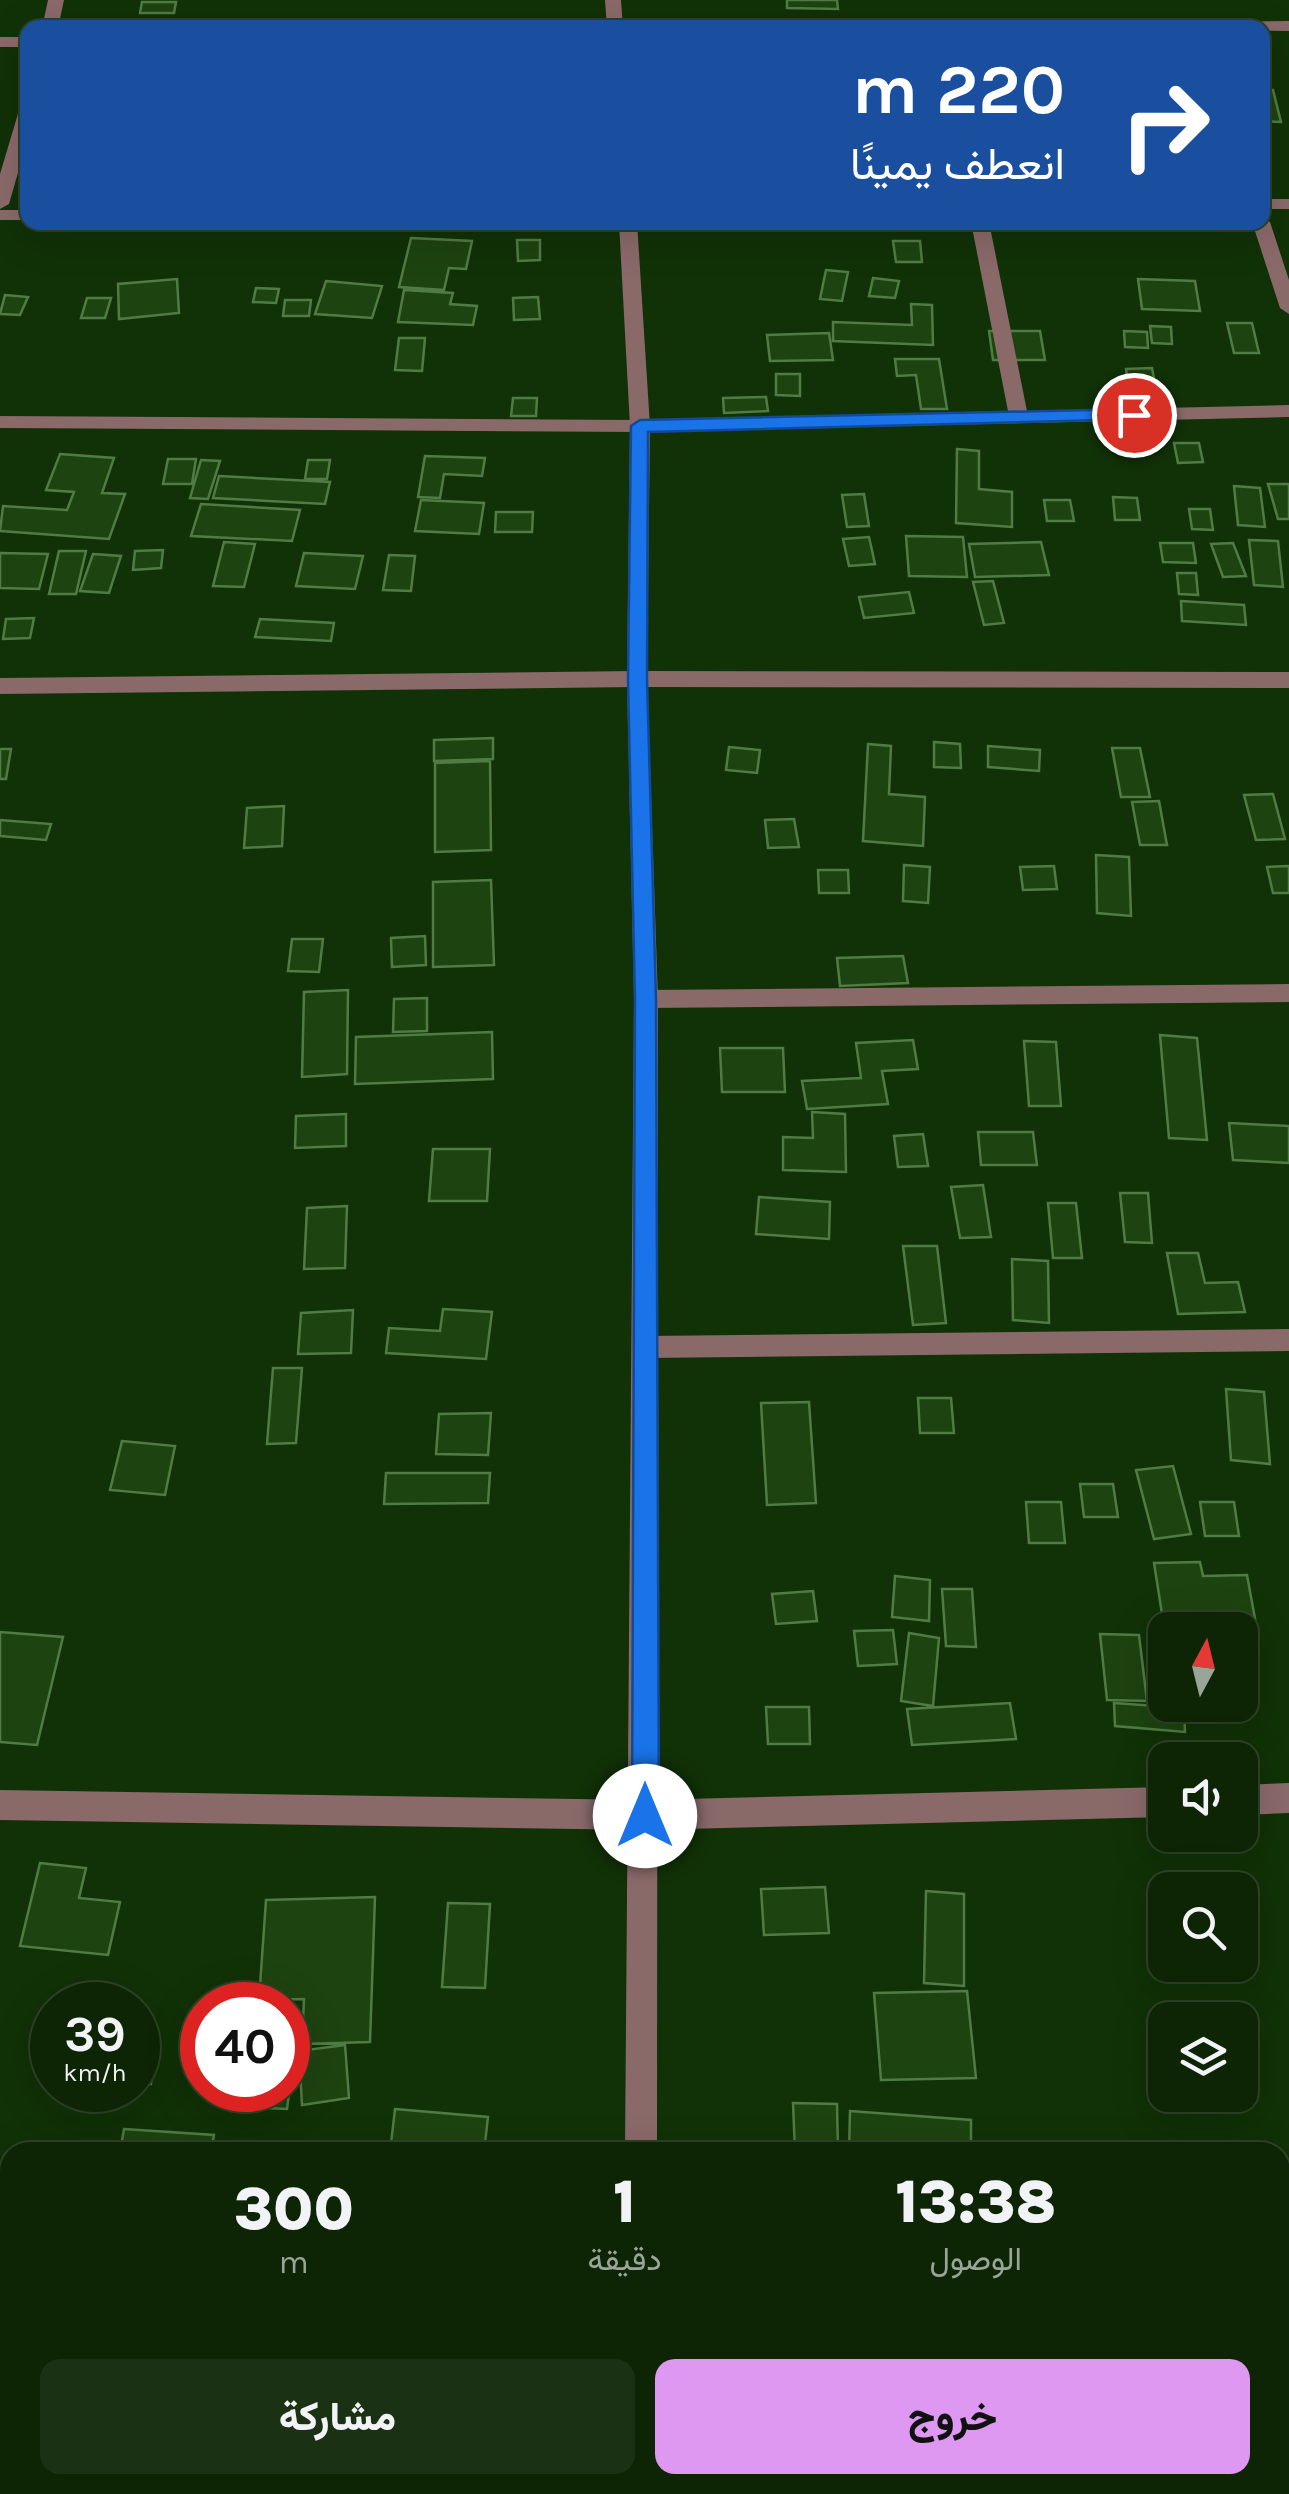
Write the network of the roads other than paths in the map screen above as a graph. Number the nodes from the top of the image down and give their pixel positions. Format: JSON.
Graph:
{"nodes":[{"id":1,"x":20,"y":135,"type":"edge"},
{"id":2,"x":0,"y":204,"type":"edge"},
{"id":3,"x":628,"y":230,"type":"edge"},
{"id":4,"x":982,"y":230,"type":"edge"},
{"id":5,"x":1265,"y":230,"type":"edge"},
{"id":6,"x":1289,"y":308,"type":"edge"},
{"id":7,"x":1289,"y":411,"type":"edge"},
{"id":8,"x":1018,"y":418,"type":"junction"},
{"id":9,"x":0,"y":422,"type":"edge"},
{"id":10,"x":640,"y":426,"type":"junction"},
{"id":11,"x":637,"y":679,"type":"junction"},
{"id":12,"x":1289,"y":680,"type":"edge"},
{"id":13,"x":0,"y":686,"type":"edge"},
{"id":14,"x":1289,"y":994,"type":"edge"},
{"id":15,"x":646,"y":999,"type":"junction"},
{"id":16,"x":1289,"y":1340,"type":"edge"},
{"id":17,"x":646,"y":1347,"type":"junction"},
{"id":18,"x":1289,"y":1798,"type":"edge"},
{"id":19,"x":1258,"y":1799,"type":"edge"},
{"id":20,"x":1148,"y":1802,"type":"edge"},
{"id":21,"x":0,"y":1805,"type":"edge"},
{"id":22,"x":645,"y":1816,"type":"junction"},
{"id":23,"x":641,"y":2142,"type":"edge"}],
"edges":[{"from":1,"to":2,"type":"street"},
{"from":3,"to":10,"type":"street"},
{"from":4,"to":8,"type":"street"},
{"from":5,"to":6,"type":"street"},
{"from":7,"to":8,"type":"street"},
{"from":8,"to":10,"type":"street"},
{"from":9,"to":10,"type":"street"},
{"from":10,"to":11,"type":"street"},
{"from":11,"to":12,"type":"street"},
{"from":11,"to":13,"type":"street"},
{"from":11,"to":15,"type":"street"},
{"from":14,"to":15,"type":"street"},
{"from":15,"to":17,"type":"street"},
{"from":16,"to":17,"type":"street"},
{"from":17,"to":22,"type":"street"},
{"from":18,"to":19,"type":"street"},
{"from":20,"to":22,"type":"street"},
{"from":21,"to":22,"type":"street"},
{"from":22,"to":23,"type":"street"}]}
